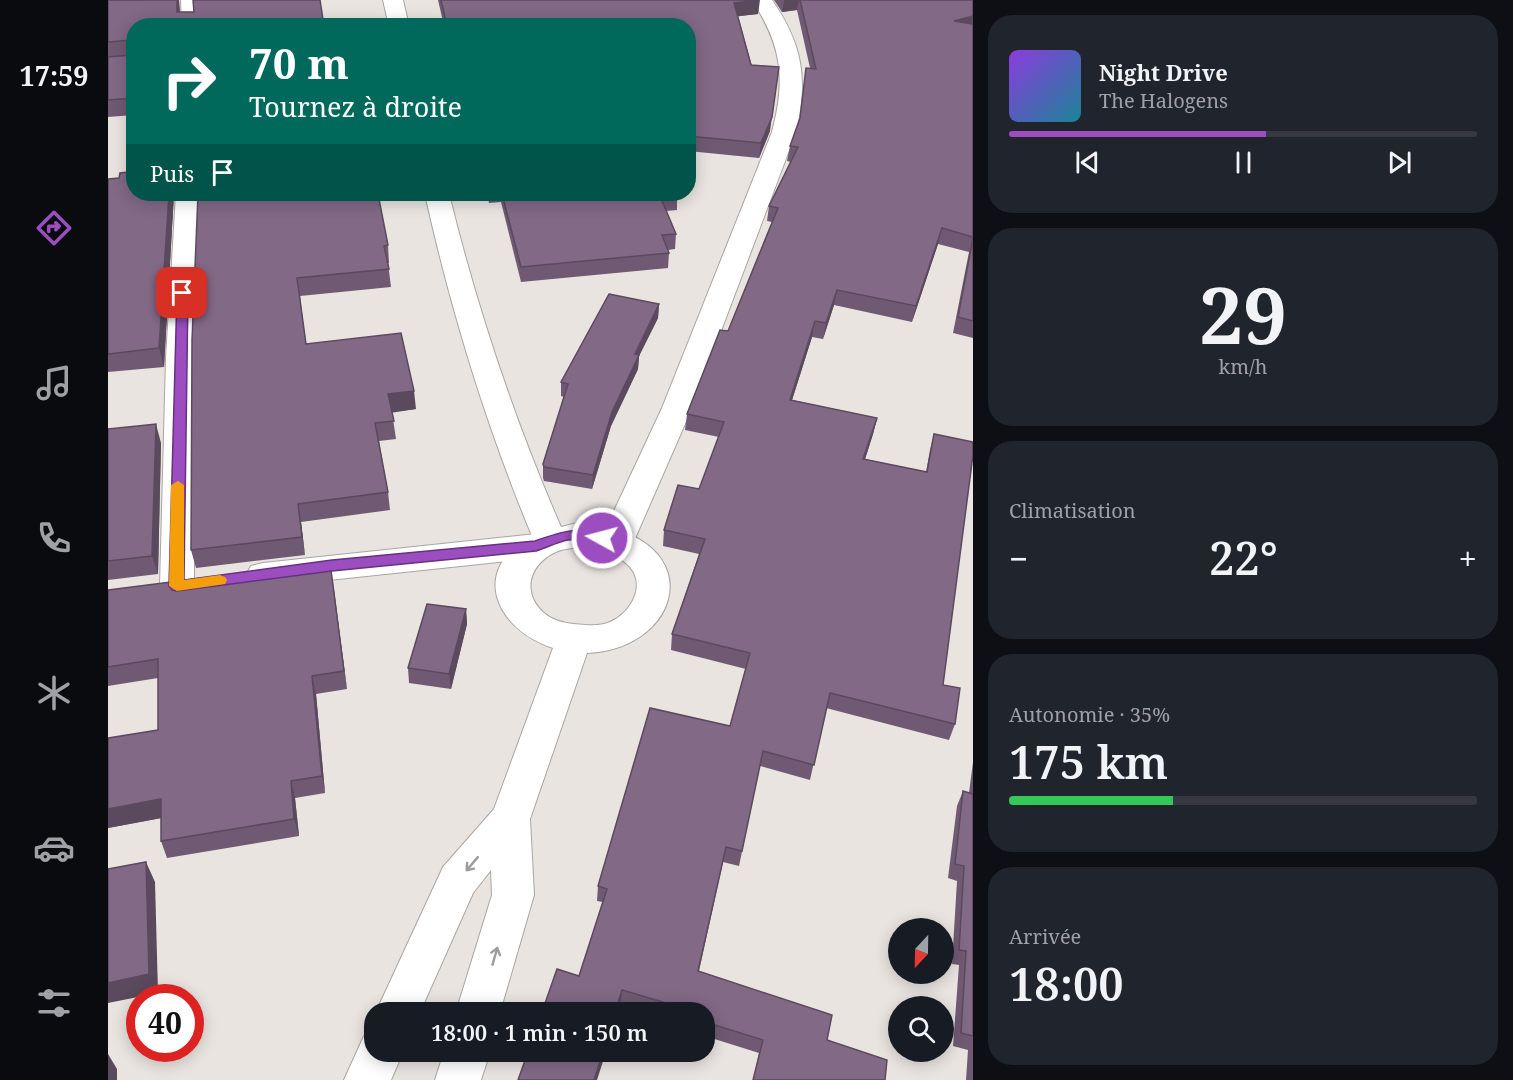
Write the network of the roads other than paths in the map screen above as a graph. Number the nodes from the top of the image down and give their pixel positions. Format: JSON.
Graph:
{"nodes":[{"id":1,"x":187,"y":0,"type":"edge"},
{"id":2,"x":393,"y":0,"type":"edge"},
{"id":3,"x":762,"y":0,"type":"edge"},
{"id":4,"x":188,"y":18,"type":"edge"},
{"id":5,"x":397,"y":18,"type":"edge"},
{"id":6,"x":188,"y":201,"type":"edge"},
{"id":7,"x":438,"y":201,"type":"edge"},
{"id":8,"x":543,"y":542,"type":"junction"},
{"id":9,"x":616,"y":543,"type":"junction"},
{"id":10,"x":177,"y":586,"type":"junction"},
{"id":11,"x":142,"y":591,"type":"edge"},
{"id":12,"x":574,"y":640,"type":"junction"},
{"id":13,"x":510,"y":819,"type":"junction"},
{"id":14,"x":403,"y":1002,"type":"edge"},
{"id":15,"x":481,"y":1002,"type":"edge"},
{"id":16,"x":375,"y":1062,"type":"edge"},
{"id":17,"x":464,"y":1062,"type":"edge"},
{"id":18,"x":367,"y":1080,"type":"edge"},
{"id":19,"x":458,"y":1080,"type":"edge"}],
"edges":[{"from":1,"to":4,"type":"lane"},
{"from":2,"to":5,"type":"street"},
{"from":3,"to":9,"type":"street"},
{"from":6,"to":10,"type":"street"},
{"from":7,"to":8,"type":"street"},
{"from":8,"to":9,"type":"street"},
{"from":8,"to":10,"type":"street"},
{"from":8,"to":12,"type":"street"},
{"from":9,"to":12,"type":"street"},
{"from":10,"to":11,"type":"street"},
{"from":12,"to":13,"type":"street"},
{"from":13,"to":14,"type":"street","one_way":true},
{"from":15,"to":13,"type":"street","one_way":true},
{"from":16,"to":18,"type":"street"},
{"from":17,"to":19,"type":"street"}]}
